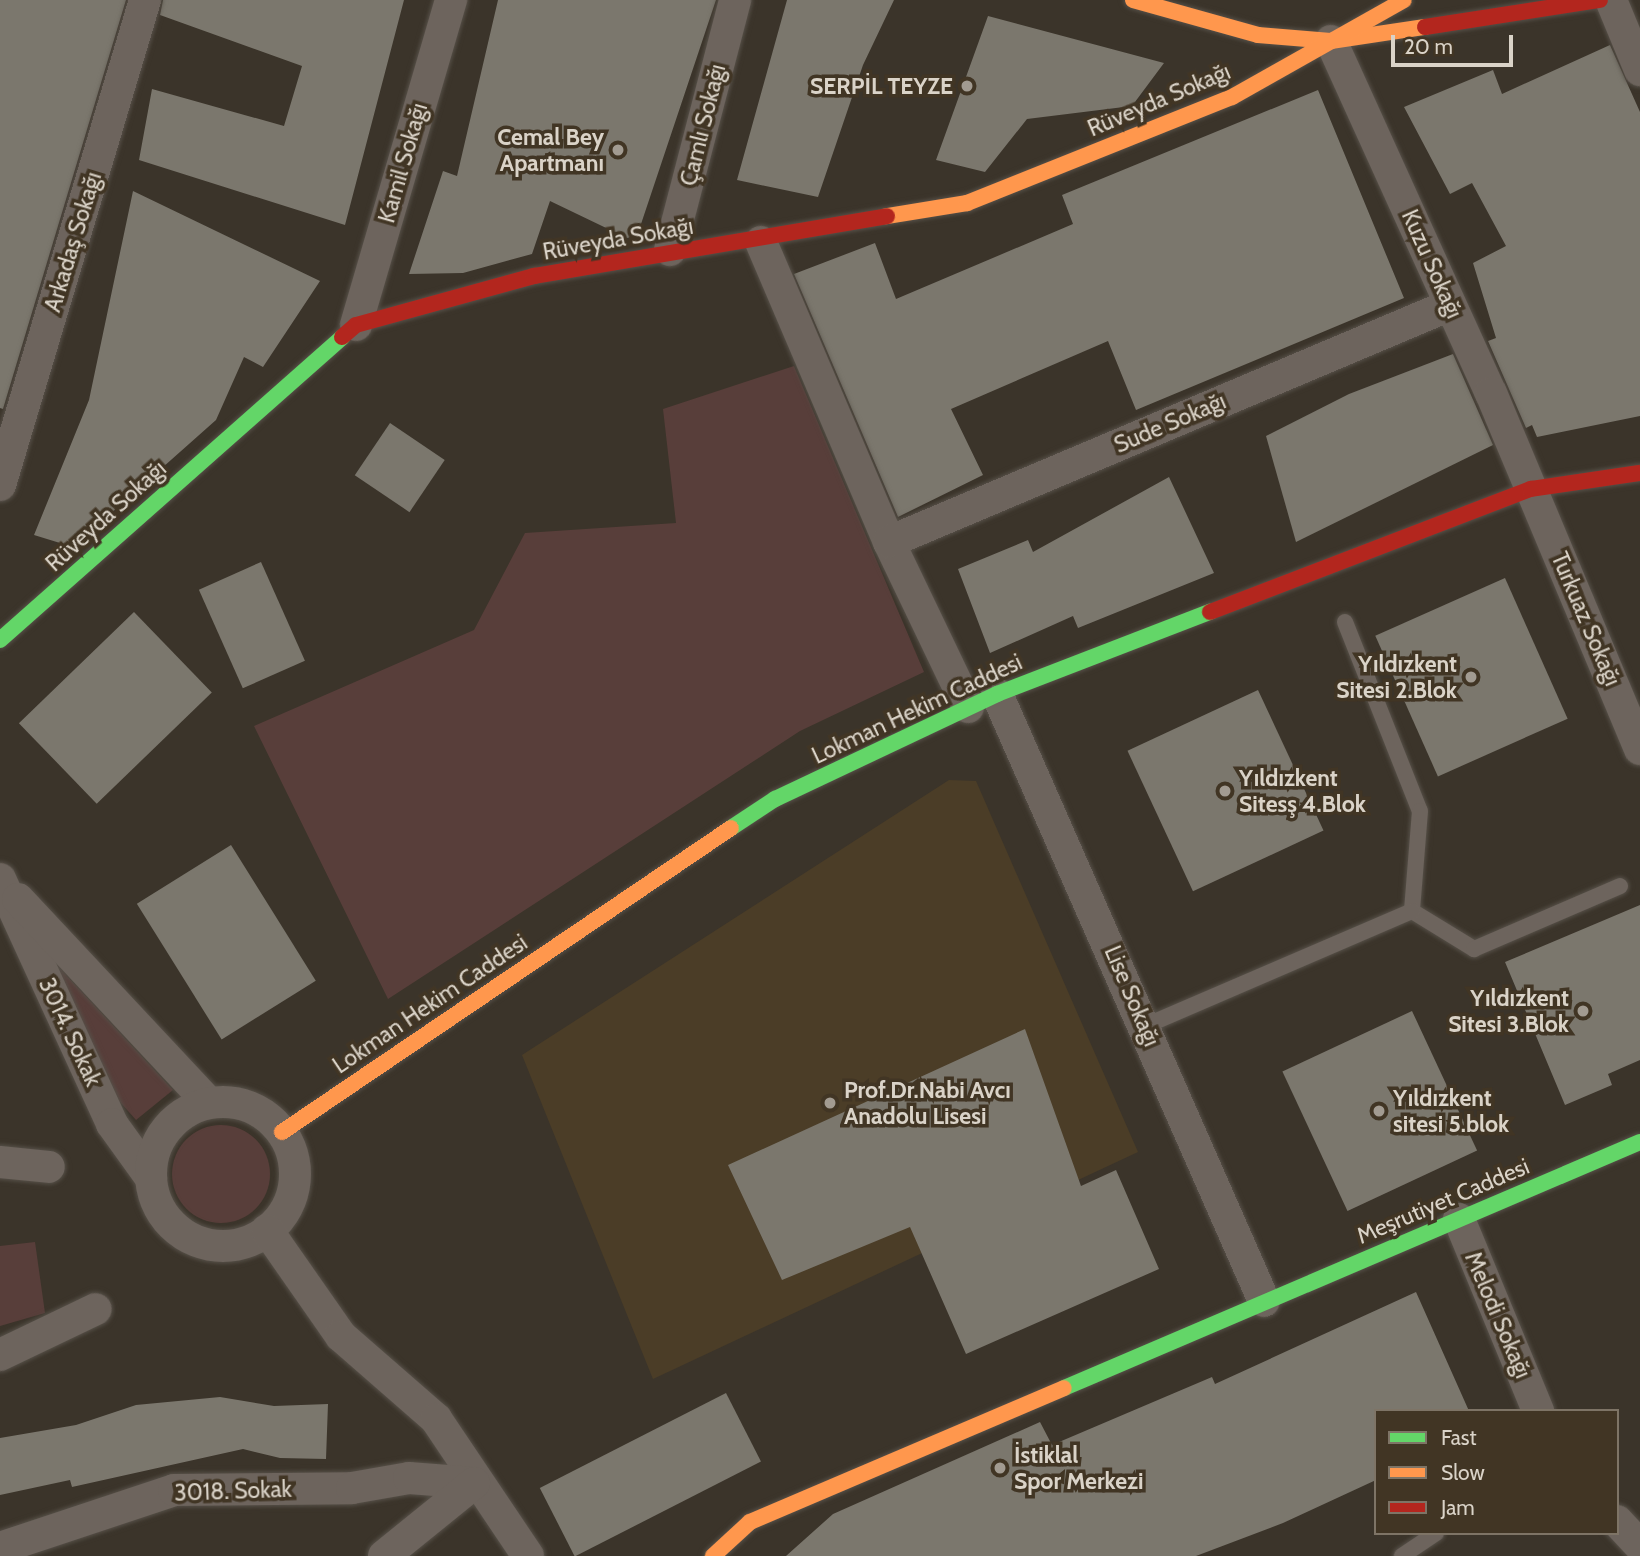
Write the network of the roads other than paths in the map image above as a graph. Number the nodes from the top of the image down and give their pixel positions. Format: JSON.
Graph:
{"nodes":[{"id":1,"x":145,"y":0,"type":"edge"},
{"id":2,"x":451,"y":0,"type":"edge"},
{"id":3,"x":735,"y":0,"type":"edge"},
{"id":4,"x":1133,"y":0,"type":"edge"},
{"id":5,"x":1404,"y":0,"type":"edge"},
{"id":6,"x":1600,"y":0,"type":"edge"},
{"id":7,"x":1611,"y":0,"type":"edge"},
{"id":8,"x":1331,"y":41,"type":"junction"},
{"id":9,"x":1640,"y":70,"type":"edge"},
{"id":10,"x":761,"y":242,"type":"junction"},
{"id":11,"x":670,"y":250,"type":"junction"},
{"id":12,"x":1450,"y":305,"type":"junction"},
{"id":13,"x":356,"y":325,"type":"junction"},
{"id":14,"x":1640,"y":473,"type":"edge"},
{"id":15,"x":0,"y":485,"type":"edge"},
{"id":16,"x":1531,"y":489,"type":"junction"},
{"id":17,"x":889,"y":542,"type":"junction"},
{"id":18,"x":1345,"y":622,"type":"dead end"},
{"id":19,"x":0,"y":640,"type":"edge"},
{"id":20,"x":997,"y":694,"type":"junction"},
{"id":21,"x":968,"y":707,"type":"junction"},
{"id":22,"x":1640,"y":749,"type":"edge"},
{"id":23,"x":0,"y":880,"type":"edge"},
{"id":24,"x":1620,"y":886,"type":"dead end"},
{"id":25,"x":1412,"y":911,"type":"junction"},
{"id":26,"x":1145,"y":1026,"type":"junction"},
{"id":27,"x":209,"y":1103,"type":"junction"},
{"id":28,"x":282,"y":1132,"type":"junction"},
{"id":29,"x":1640,"y":1142,"type":"edge"},
{"id":30,"x":0,"y":1162,"type":"edge"},
{"id":31,"x":49,"y":1167,"type":"dead end"},
{"id":32,"x":151,"y":1178,"type":"junction"},
{"id":33,"x":1459,"y":1219,"type":"junction"},
{"id":34,"x":267,"y":1230,"type":"junction"},
{"id":35,"x":1264,"y":1301,"type":"junction"},
{"id":36,"x":96,"y":1309,"type":"dead end"},
{"id":37,"x":0,"y":1355,"type":"edge"},
{"id":38,"x":1537,"y":1409,"type":"edge"},
{"id":39,"x":474,"y":1483,"type":"junction"},
{"id":40,"x":1619,"y":1523,"type":"edge"},
{"id":41,"x":1433,"y":1535,"type":"edge"},
{"id":42,"x":1640,"y":1546,"type":"edge"},
{"id":43,"x":0,"y":1548,"type":"edge"},
{"id":44,"x":384,"y":1556,"type":"edge"},
{"id":45,"x":528,"y":1556,"type":"edge"},
{"id":46,"x":713,"y":1556,"type":"edge"},
{"id":47,"x":1402,"y":1556,"type":"edge"}],
"edges":[{"from":1,"to":15,"type":"street","name":"Arkadaş Sokağı"},
{"from":2,"to":13,"type":"street","name":"Kamil Sokağı"},
{"from":3,"to":11,"type":"street","name":"Çamlı Sokağı"},
{"from":4,"to":8,"type":"street"},
{"from":5,"to":8,"type":"street","name":"Rüveyda Sokağı"},
{"from":6,"to":8,"type":"street"},
{"from":7,"to":9,"type":"street"},
{"from":8,"to":10,"type":"street","name":"Rüveyda Sokağı"},
{"from":8,"to":12,"type":"street","name":"Kuzu Sokağı"},
{"from":10,"to":11,"type":"street","name":"Rüveyda Sokağı"},
{"from":10,"to":17,"type":"street"},
{"from":11,"to":13,"type":"street","name":"Rüveyda Sokağı"},
{"from":12,"to":16,"type":"street","name":"Kuzu Sokağı"},
{"from":12,"to":17,"type":"street","name":"Sude Sokağı"},
{"from":13,"to":19,"type":"street","name":"Rüveyda Sokağı"},
{"from":14,"to":16,"type":"street","name":"Lokman Hekim Caddesi"},
{"from":16,"to":20,"type":"street","name":"Lokman Hekim Caddesi"},
{"from":16,"to":22,"type":"street","name":"Turkuaz Sokağı"},
{"from":17,"to":21,"type":"street"},
{"from":18,"to":25,"type":"lane"},
{"from":20,"to":21,"type":"street","name":"Lokman Hekim Caddesi"},
{"from":20,"to":26,"type":"street","name":"Lise Sokağı"},
{"from":21,"to":28,"type":"street","name":"Lokman Hekim Caddesi"},
{"from":23,"to":27,"type":"street","name":"3014. Sokak"},
{"from":23,"to":32,"type":"street","name":"3014. Sokak"},
{"from":24,"to":25,"type":"lane"},
{"from":25,"to":26,"type":"lane"},
{"from":26,"to":35,"type":"street","name":"Lise Sokağı"},
{"from":27,"to":28,"type":"street"},
{"from":27,"to":32,"type":"street"},
{"from":28,"to":34,"type":"street"},
{"from":29,"to":33,"type":"street","name":"Meşrutiyet Caddesi"},
{"from":30,"to":31,"type":"street"},
{"from":32,"to":34,"type":"street"},
{"from":33,"to":35,"type":"street","name":"Meşrutiyet Caddesi"},
{"from":33,"to":38,"type":"street","name":"Melodi Sokağı"},
{"from":34,"to":39,"type":"street"},
{"from":35,"to":46,"type":"street","name":"Meşrutiyet Caddesi"},
{"from":36,"to":37,"type":"street"},
{"from":39,"to":43,"type":"street","name":"3018. Sokak"},
{"from":39,"to":44,"type":"street"},
{"from":39,"to":45,"type":"street"},
{"from":40,"to":42,"type":"street"},
{"from":41,"to":47,"type":"lane"}]}
